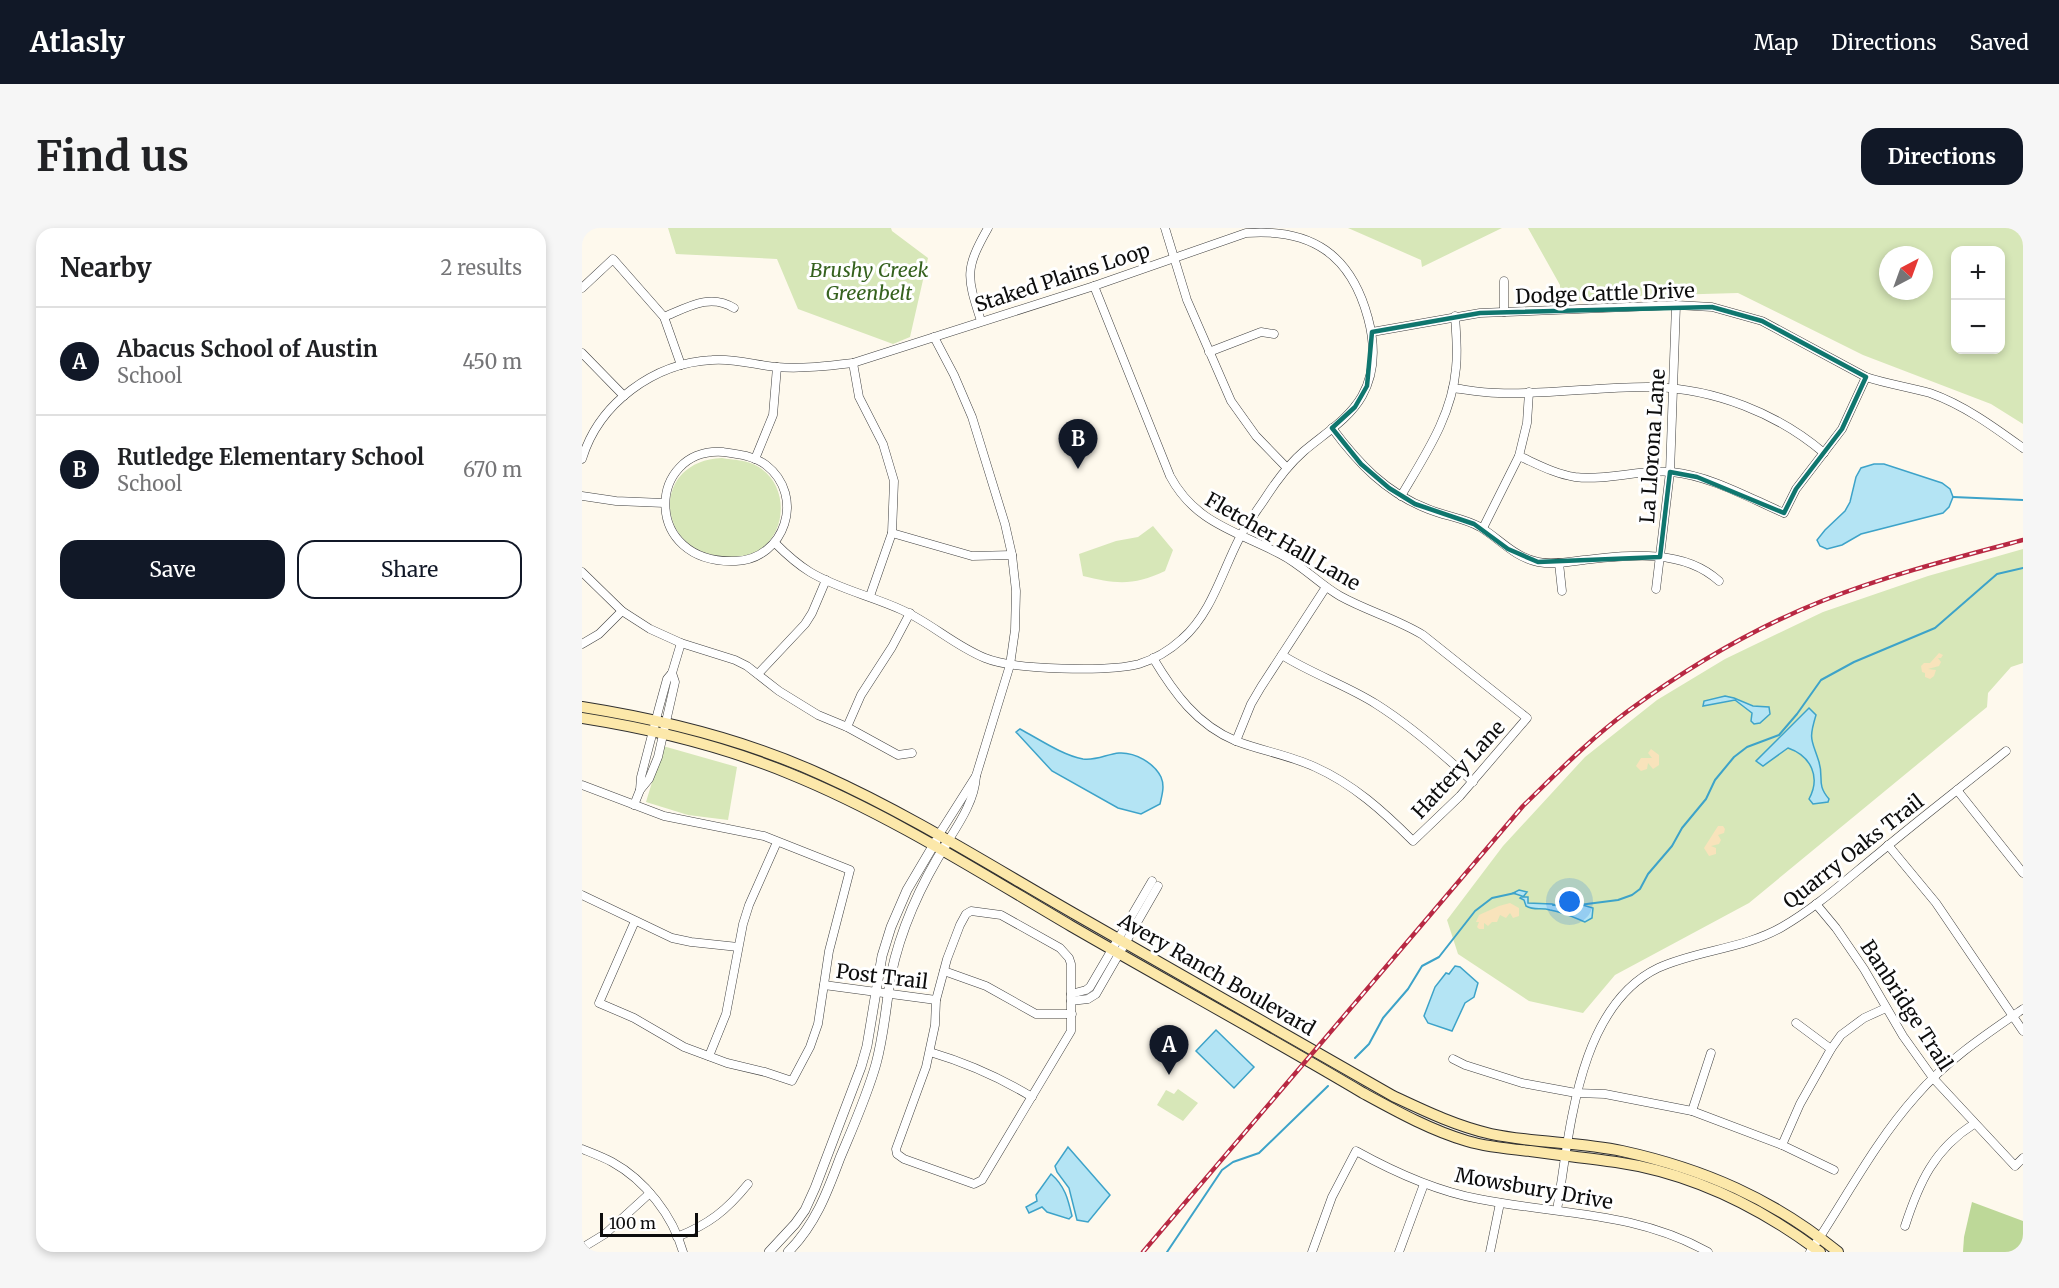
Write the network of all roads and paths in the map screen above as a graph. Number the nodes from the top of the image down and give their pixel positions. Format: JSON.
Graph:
{"nodes":[{"id":1,"x":988,"y":228,"type":"edge"},
{"id":2,"x":1165,"y":228,"type":"edge"},
{"id":3,"x":1270,"y":230,"type":"edge"},
{"id":4,"x":1174,"y":258,"type":"junction"},
{"id":5,"x":1504,"y":281,"type":"dead end"},
{"id":6,"x":1094,"y":286,"type":"junction"},
{"id":7,"x":582,"y":288,"type":"edge"},
{"id":8,"x":1676,"y":305,"type":"junction"},
{"id":9,"x":734,"y":308,"type":"dead end"},
{"id":10,"x":1504,"y":312,"type":"junction"},
{"id":11,"x":1455,"y":316,"type":"junction"},
{"id":12,"x":664,"y":317,"type":"junction"},
{"id":13,"x":981,"y":321,"type":"junction"},
{"id":14,"x":1372,"y":332,"type":"junction"},
{"id":15,"x":1274,"y":334,"type":"dead end"},
{"id":16,"x":934,"y":337,"type":"junction"},
{"id":17,"x":1209,"y":352,"type":"junction"},
{"id":18,"x":582,"y":353,"type":"edge"},
{"id":19,"x":853,"y":363,"type":"junction"},
{"id":20,"x":681,"y":365,"type":"junction"},
{"id":21,"x":777,"y":367,"type":"junction"},
{"id":22,"x":1866,"y":377,"type":"junction"},
{"id":23,"x":1453,"y":388,"type":"junction"},
{"id":24,"x":1673,"y":388,"type":"junction"},
{"id":25,"x":1529,"y":392,"type":"junction"},
{"id":26,"x":624,"y":396,"type":"junction"},
{"id":27,"x":1332,"y":428,"type":"junction"},
{"id":28,"x":2023,"y":448,"type":"edge"},
{"id":29,"x":1824,"y":453,"type":"junction"},
{"id":30,"x":1519,"y":456,"type":"junction"},
{"id":31,"x":582,"y":459,"type":"edge"},
{"id":32,"x":755,"y":459,"type":"junction"},
{"id":33,"x":1287,"y":468,"type":"junction"},
{"id":34,"x":1670,"y":472,"type":"junction"},
{"id":35,"x":582,"y":496,"type":"edge"},
{"id":36,"x":1401,"y":496,"type":"junction"},
{"id":37,"x":664,"y":503,"type":"junction"},
{"id":38,"x":1483,"y":528,"type":"junction"},
{"id":39,"x":892,"y":533,"type":"junction"},
{"id":40,"x":1240,"y":536,"type":"junction"},
{"id":41,"x":775,"y":543,"type":"junction"},
{"id":42,"x":1012,"y":555,"type":"junction"},
{"id":43,"x":1660,"y":557,"type":"junction"},
{"id":44,"x":1559,"y":563,"type":"junction"},
{"id":45,"x":582,"y":572,"type":"edge"},
{"id":46,"x":826,"y":580,"type":"junction"},
{"id":47,"x":1719,"y":581,"type":"dead end"},
{"id":48,"x":1326,"y":586,"type":"junction"},
{"id":49,"x":1656,"y":589,"type":"dead end"},
{"id":50,"x":1562,"y":591,"type":"dead end"},
{"id":51,"x":870,"y":596,"type":"junction"},
{"id":52,"x":622,"y":611,"type":"junction"},
{"id":53,"x":910,"y":613,"type":"junction"},
{"id":54,"x":681,"y":643,"type":"junction"},
{"id":55,"x":582,"y":644,"type":"edge"},
{"id":56,"x":1282,"y":655,"type":"junction"},
{"id":57,"x":1153,"y":658,"type":"junction"},
{"id":58,"x":1010,"y":665,"type":"junction"},
{"id":59,"x":758,"y":674,"type":"junction"},
{"id":60,"x":582,"y":707,"type":"edge"},
{"id":61,"x":582,"y":718,"type":"edge"},
{"id":62,"x":1527,"y":718,"type":"joint"},
{"id":63,"x":659,"y":727,"type":"junction"},
{"id":64,"x":847,"y":727,"type":"junction"},
{"id":65,"x":1236,"y":741,"type":"junction"},
{"id":66,"x":2007,"y":751,"type":"dead end"},
{"id":67,"x":912,"y":753,"type":"dead end"},
{"id":68,"x":1473,"y":782,"type":"junction"},
{"id":69,"x":582,"y":785,"type":"edge"},
{"id":70,"x":1957,"y":790,"type":"junction"},
{"id":71,"x":634,"y":804,"type":"junction"},
{"id":72,"x":777,"y":842,"type":"junction"},
{"id":73,"x":940,"y":844,"type":"junction"},
{"id":74,"x":1888,"y":845,"type":"junction"},
{"id":75,"x":2023,"y":873,"type":"edge"},
{"id":76,"x":1155,"y":883,"type":"dead end"},
{"id":77,"x":582,"y":895,"type":"edge"},
{"id":78,"x":1816,"y":904,"type":"junction"},
{"id":79,"x":634,"y":921,"type":"junction"},
{"id":80,"x":1122,"y":941,"type":"junction"},
{"id":81,"x":738,"y":947,"type":"junction"},
{"id":82,"x":1116,"y":951,"type":"junction"},
{"id":83,"x":944,"y":971,"type":"junction"},
{"id":84,"x":824,"y":986,"type":"junction"},
{"id":85,"x":876,"y":992,"type":"junction"},
{"id":86,"x":888,"y":994,"type":"junction"},
{"id":87,"x":1071,"y":998,"type":"junction"},
{"id":88,"x":936,"y":1000,"type":"junction"},
{"id":89,"x":1886,"y":1008,"type":"junction"},
{"id":90,"x":2023,"y":1009,"type":"edge"},
{"id":91,"x":1072,"y":1014,"type":"junction"},
{"id":92,"x":2012,"y":1016,"type":"junction"},
{"id":93,"x":1796,"y":1023,"type":"dead end"},
{"id":94,"x":2023,"y":1031,"type":"edge"},
{"id":95,"x":1831,"y":1049,"type":"junction"},
{"id":96,"x":930,"y":1052,"type":"junction"},
{"id":97,"x":1711,"y":1053,"type":"dead end"},
{"id":98,"x":709,"y":1056,"type":"junction"},
{"id":99,"x":1454,"y":1059,"type":"dead end"},
{"id":100,"x":1933,"y":1078,"type":"junction"},
{"id":101,"x":1576,"y":1093,"type":"junction"},
{"id":102,"x":1032,"y":1097,"type":"junction"},
{"id":103,"x":1692,"y":1111,"type":"junction"},
{"id":104,"x":1974,"y":1124,"type":"junction"},
{"id":105,"x":1567,"y":1144,"type":"junction"},
{"id":106,"x":1782,"y":1145,"type":"junction"},
{"id":107,"x":582,"y":1149,"type":"edge"},
{"id":108,"x":1566,"y":1156,"type":"junction"},
{"id":109,"x":2023,"y":1158,"type":"edge"},
{"id":110,"x":1834,"y":1170,"type":"dead end"},
{"id":111,"x":748,"y":1184,"type":"dead end"},
{"id":112,"x":1424,"y":1184,"type":"junction"},
{"id":113,"x":650,"y":1193,"type":"junction"},
{"id":114,"x":1500,"y":1203,"type":"junction"},
{"id":115,"x":1557,"y":1209,"type":"junction"},
{"id":116,"x":1905,"y":1226,"type":"dead end"},
{"id":117,"x":677,"y":1237,"type":"junction"},
{"id":118,"x":1820,"y":1237,"type":"junction"},
{"id":119,"x":582,"y":1248,"type":"edge"},
{"id":120,"x":1814,"y":1251,"type":"edge"},
{"id":121,"x":683,"y":1252,"type":"edge"},
{"id":122,"x":769,"y":1252,"type":"edge"},
{"id":123,"x":788,"y":1252,"type":"edge"},
{"id":124,"x":1312,"y":1252,"type":"edge"},
{"id":125,"x":1400,"y":1252,"type":"edge"},
{"id":126,"x":1490,"y":1252,"type":"edge"},
{"id":127,"x":1708,"y":1252,"type":"edge"},
{"id":128,"x":1838,"y":1252,"type":"edge"}],
"edges":[{"from":1,"to":13,"type":"street"},
{"from":2,"to":4,"type":"street"},
{"from":3,"to":4,"type":"street","name":"Staked Plains Loop"},
{"from":3,"to":14,"type":"street","name":"Staked Plains Loop"},
{"from":4,"to":6,"type":"street","name":"Staked Plains Loop"},
{"from":4,"to":17,"type":"street"},
{"from":5,"to":10,"type":"street"},
{"from":6,"to":13,"type":"street","name":"Staked Plains Loop"},
{"from":6,"to":40,"type":"street","name":"Fletcher Hall Lane"},
{"from":7,"to":12,"type":"street"},
{"from":8,"to":10,"type":"street","name":"Dodge Cattle Drive"},
{"from":8,"to":22,"type":"street","name":"Dodge Cattle Drive"},
{"from":8,"to":24,"type":"street","name":"La Llorona Lane"},
{"from":9,"to":12,"type":"street"},
{"from":10,"to":11,"type":"street","name":"Dodge Cattle Drive"},
{"from":11,"to":14,"type":"street","name":"Dodge Cattle Drive"},
{"from":11,"to":23,"type":"street"},
{"from":12,"to":20,"type":"street"},
{"from":13,"to":16,"type":"street","name":"Staked Plains Loop"},
{"from":14,"to":27,"type":"street","name":"Staked Plains Loop"},
{"from":15,"to":17,"type":"street"},
{"from":16,"to":19,"type":"street","name":"Staked Plains Loop"},
{"from":16,"to":42,"type":"street"},
{"from":17,"to":33,"type":"street"},
{"from":18,"to":26,"type":"street"},
{"from":19,"to":21,"type":"street","name":"Staked Plains Loop"},
{"from":19,"to":39,"type":"street"},
{"from":20,"to":21,"type":"street","name":"Staked Plains Loop"},
{"from":20,"to":26,"type":"street","name":"Staked Plains Loop"},
{"from":21,"to":32,"type":"street"},
{"from":22,"to":28,"type":"street","name":"Dodge Cattle Drive"},
{"from":22,"to":29,"type":"street"},
{"from":23,"to":25,"type":"street"},
{"from":23,"to":36,"type":"street"},
{"from":24,"to":25,"type":"street"},
{"from":24,"to":29,"type":"street"},
{"from":24,"to":34,"type":"street","name":"La Llorona Lane"},
{"from":25,"to":30,"type":"street"},
{"from":26,"to":31,"type":"street","name":"Staked Plains Loop"},
{"from":27,"to":33,"type":"street","name":"Staked Plains Loop"},
{"from":27,"to":36,"type":"street"},
{"from":29,"to":34,"type":"street"},
{"from":30,"to":34,"type":"street"},
{"from":30,"to":38,"type":"street"},
{"from":32,"to":37,"type":"street"},
{"from":32,"to":41,"type":"street"},
{"from":33,"to":40,"type":"street","name":"Staked Plains Loop"},
{"from":34,"to":43,"type":"street","name":"La Llorona Lane"},
{"from":35,"to":37,"type":"street"},
{"from":36,"to":38,"type":"street"},
{"from":37,"to":41,"type":"street"},
{"from":38,"to":44,"type":"street"},
{"from":39,"to":42,"type":"street"},
{"from":39,"to":51,"type":"street"},
{"from":40,"to":48,"type":"street","name":"Fletcher Hall Lane"},
{"from":40,"to":57,"type":"street","name":"Staked Plains Loop"},
{"from":41,"to":46,"type":"street","name":"Staked Plains Loop"},
{"from":42,"to":58,"type":"street"},
{"from":43,"to":44,"type":"street"},
{"from":43,"to":47,"type":"street"},
{"from":43,"to":49,"type":"street","name":"La Llorona Lane"},
{"from":44,"to":50,"type":"street"},
{"from":45,"to":52,"type":"street"},
{"from":46,"to":51,"type":"street","name":"Staked Plains Loop"},
{"from":46,"to":59,"type":"street"},
{"from":48,"to":56,"type":"street"},
{"from":48,"to":62,"type":"street","name":"Fletcher Hall Lane"},
{"from":51,"to":53,"type":"street","name":"Staked Plains Loop"},
{"from":52,"to":54,"type":"street"},
{"from":52,"to":55,"type":"street"},
{"from":53,"to":58,"type":"street","name":"Staked Plains Loop"},
{"from":53,"to":64,"type":"street"},
{"from":54,"to":59,"type":"street"},
{"from":54,"to":63,"type":"street"},
{"from":56,"to":65,"type":"street"},
{"from":56,"to":68,"type":"street"},
{"from":57,"to":58,"type":"street","name":"Staked Plains Loop"},
{"from":57,"to":65,"type":"street","name":"Hattery Lane"},
{"from":58,"to":73,"type":"street"},
{"from":59,"to":64,"type":"street"},
{"from":60,"to":63,"type":"main road","name":"Avery Ranch Boulevard"},
{"from":61,"to":63,"type":"main road","name":"Avery Ranch Boulevard"},
{"from":62,"to":68,"type":"street","name":"Hattery Lane"},
{"from":63,"to":71,"type":"street"},
{"from":63,"to":73,"type":"main road","name":"Avery Ranch Boulevard"},
{"from":64,"to":67,"type":"street"},
{"from":65,"to":68,"type":"street","name":"Hattery Lane"},
{"from":66,"to":70,"type":"street","name":"Quarry Oaks Trail"},
{"from":69,"to":71,"type":"street"},
{"from":70,"to":74,"type":"street","name":"Quarry Oaks Trail"},
{"from":70,"to":75,"type":"street"},
{"from":71,"to":72,"type":"street"},
{"from":72,"to":81,"type":"street"},
{"from":72,"to":84,"type":"street"},
{"from":73,"to":80,"type":"main road","name":"Avery Ranch Boulevard"},
{"from":73,"to":82,"type":"main road","name":"Avery Ranch Boulevard"},
{"from":73,"to":85,"type":"street"},
{"from":73,"to":86,"type":"street"},
{"from":74,"to":78,"type":"street","name":"Quarry Oaks Trail"},
{"from":74,"to":92,"type":"street"},
{"from":76,"to":80,"type":"street"},
{"from":77,"to":79,"type":"street"},
{"from":78,"to":89,"type":"street","name":"Banbridge Trail"},
{"from":78,"to":101,"type":"street","name":"Quarry Oaks Trail"},
{"from":79,"to":81,"type":"street"},
{"from":79,"to":98,"type":"street"},
{"from":80,"to":82,"type":"street"},
{"from":80,"to":105,"type":"main road","name":"Avery Ranch Boulevard"},
{"from":81,"to":98,"type":"street"},
{"from":82,"to":87,"type":"street"},
{"from":82,"to":108,"type":"main road","name":"Avery Ranch Boulevard"},
{"from":83,"to":87,"type":"street"},
{"from":83,"to":88,"type":"street"},
{"from":83,"to":91,"type":"street"},
{"from":84,"to":85,"type":"street","name":"Post Trail"},
{"from":84,"to":98,"type":"street"},
{"from":85,"to":86,"type":"street","name":"Post Trail"},
{"from":85,"to":122,"type":"street"},
{"from":86,"to":88,"type":"street","name":"Post Trail"},
{"from":86,"to":123,"type":"street"},
{"from":87,"to":91,"type":"street"},
{"from":88,"to":96,"type":"street"},
{"from":89,"to":95,"type":"street"},
{"from":89,"to":100,"type":"street","name":"Banbridge Trail"},
{"from":90,"to":92,"type":"street"},
{"from":91,"to":102,"type":"street"},
{"from":92,"to":94,"type":"street"},
{"from":92,"to":100,"type":"street"},
{"from":93,"to":95,"type":"street"},
{"from":95,"to":106,"type":"street"},
{"from":96,"to":102,"type":"street"},
{"from":96,"to":102,"type":"street"},
{"from":97,"to":103,"type":"street"},
{"from":99,"to":101,"type":"street"},
{"from":100,"to":104,"type":"street","name":"Banbridge Trail"},
{"from":100,"to":118,"type":"street"},
{"from":101,"to":103,"type":"street"},
{"from":101,"to":105,"type":"street","name":"Quarry Oaks Trail"},
{"from":103,"to":106,"type":"street"},
{"from":104,"to":109,"type":"street","name":"Banbridge Trail"},
{"from":104,"to":116,"type":"street"},
{"from":105,"to":108,"type":"street","name":"Quarry Oaks Trail"},
{"from":105,"to":118,"type":"main road","name":"Avery Ranch Boulevard"},
{"from":106,"to":110,"type":"street"},
{"from":107,"to":113,"type":"street"},
{"from":108,"to":115,"type":"street","name":"Quarry Oaks Trail"},
{"from":108,"to":120,"type":"main road","name":"Avery Ranch Boulevard"},
{"from":111,"to":117,"type":"street"},
{"from":112,"to":114,"type":"street","name":"Mowsbury Drive"},
{"from":112,"to":124,"type":"street","name":"Mowsbury Drive"},
{"from":112,"to":125,"type":"street"},
{"from":113,"to":117,"type":"street"},
{"from":113,"to":119,"type":"street"},
{"from":114,"to":115,"type":"street","name":"Mowsbury Drive"},
{"from":114,"to":126,"type":"street"},
{"from":115,"to":127,"type":"street","name":"Mowsbury Drive"},
{"from":117,"to":121,"type":"street"},
{"from":118,"to":120,"type":"street"},
{"from":118,"to":128,"type":"main road","name":"Avery Ranch Boulevard"}]}
